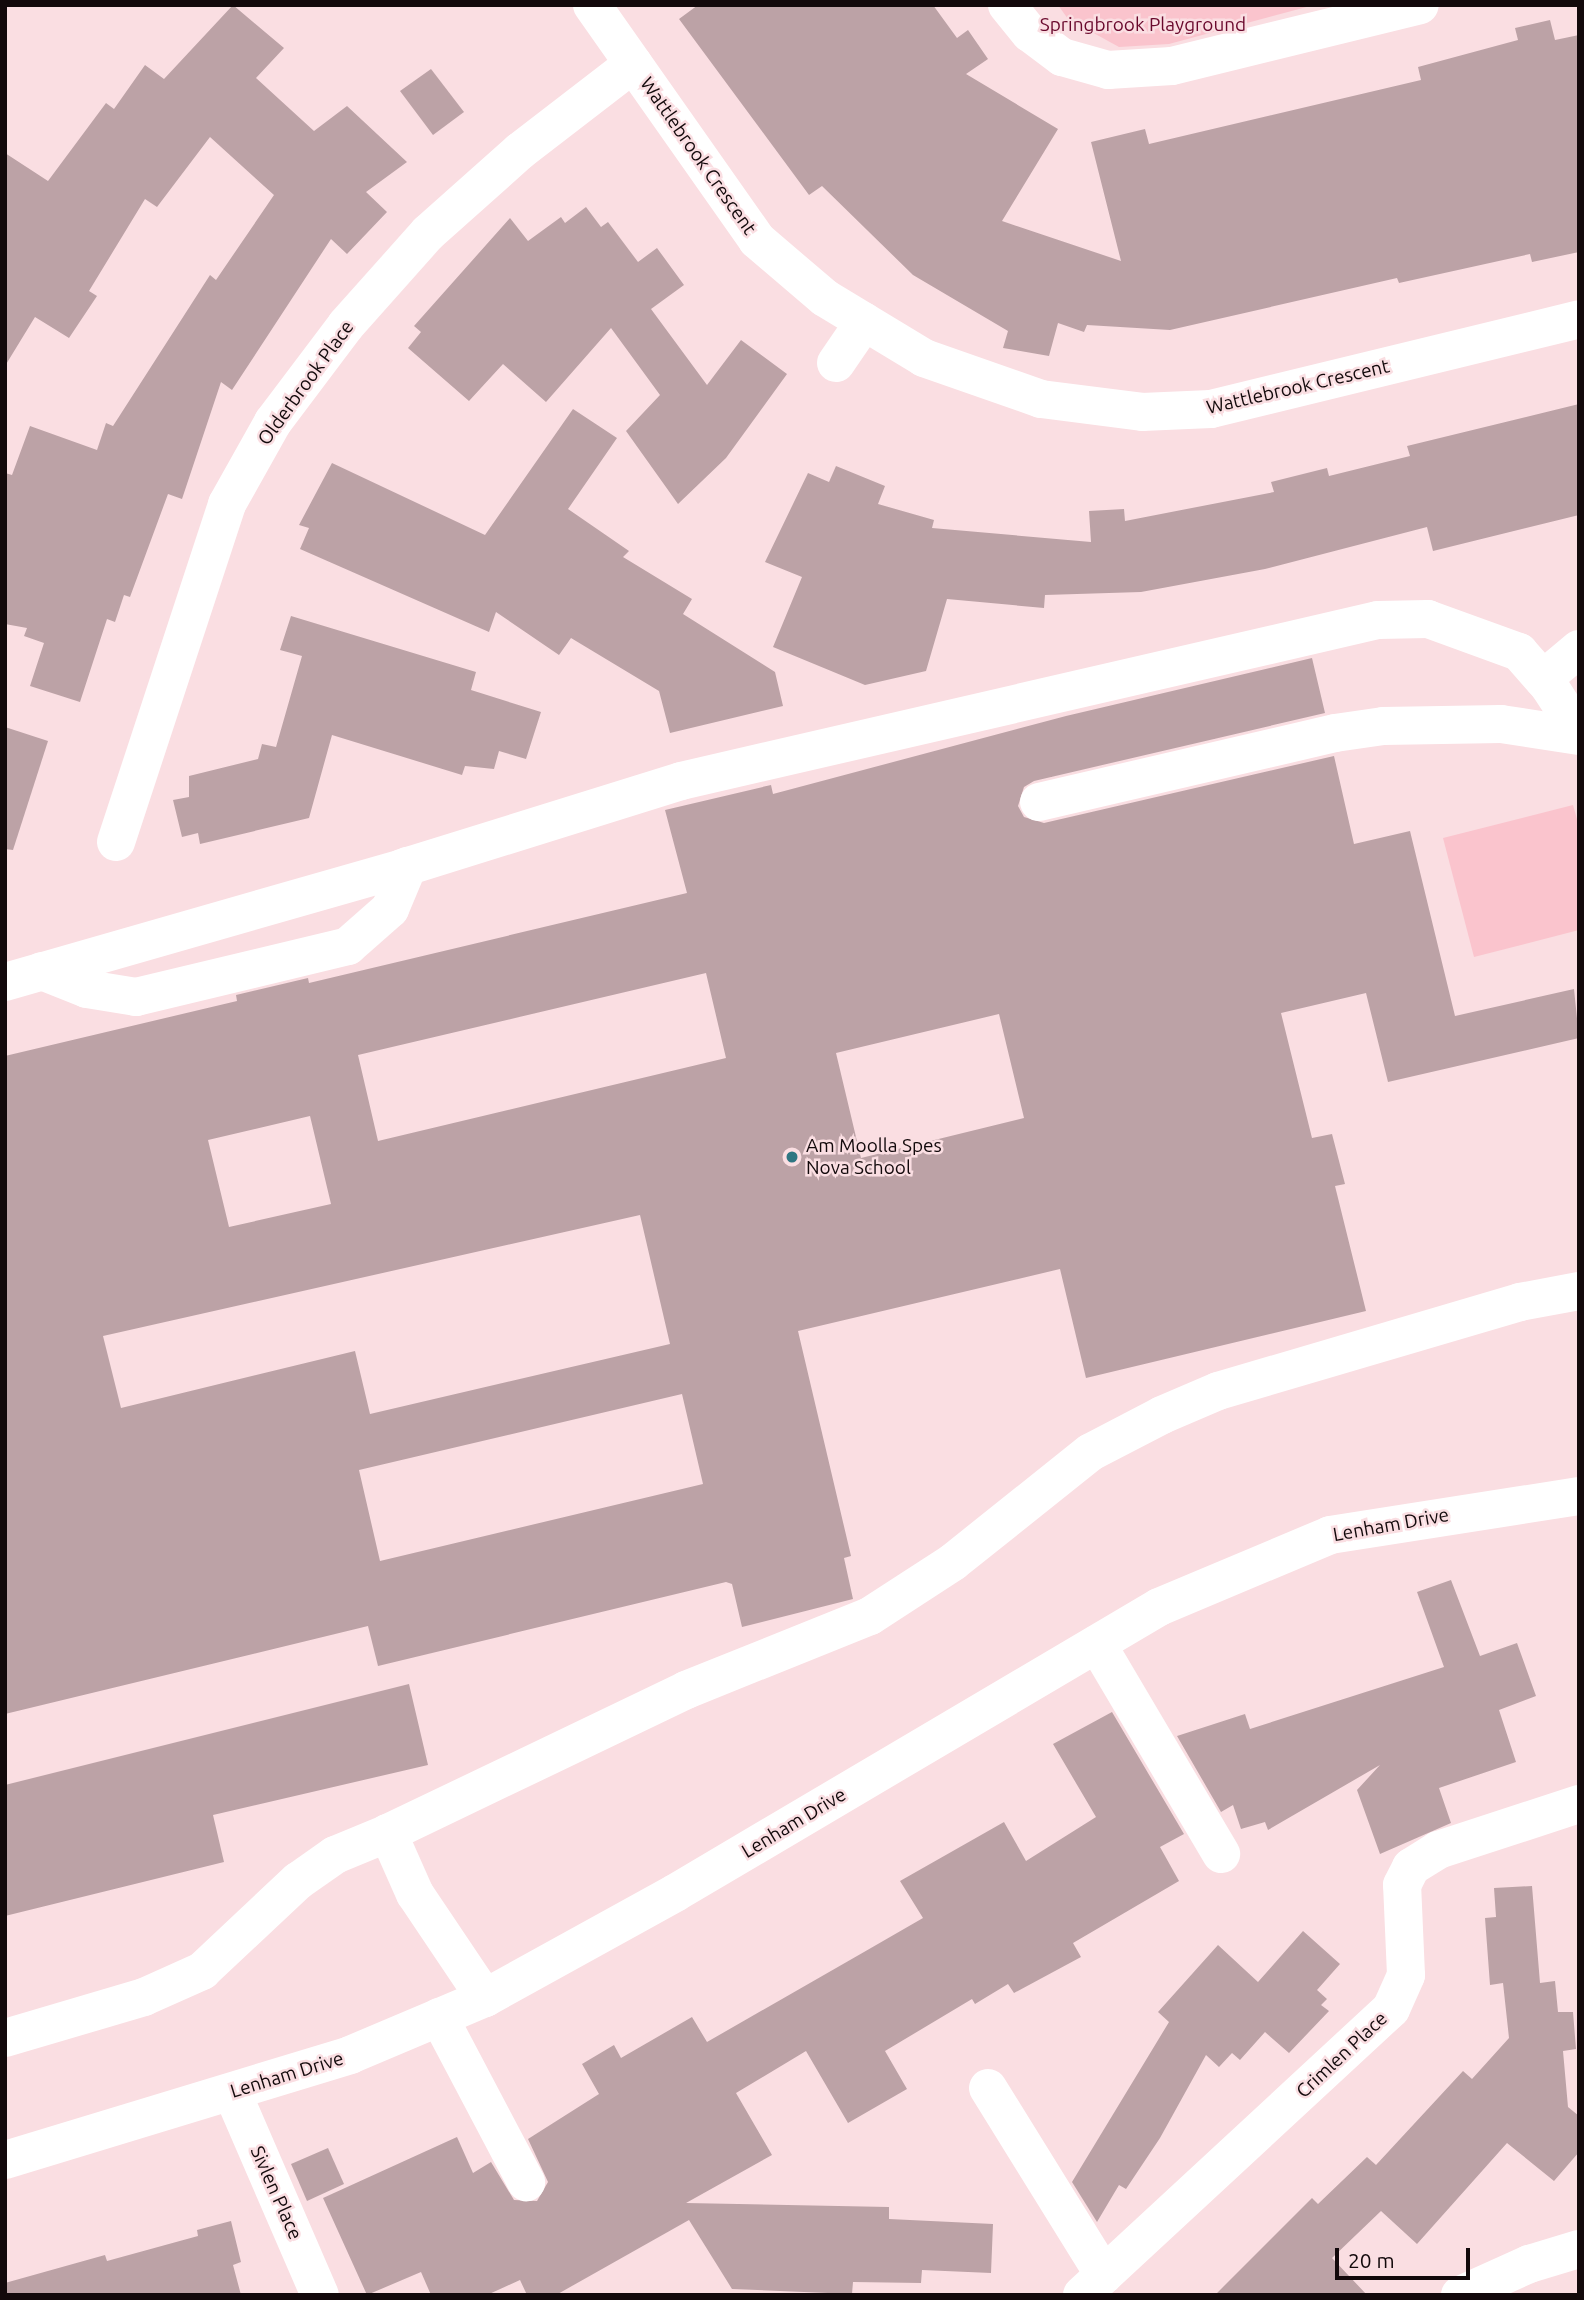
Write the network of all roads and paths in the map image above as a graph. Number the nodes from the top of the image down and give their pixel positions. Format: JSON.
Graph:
{"nodes":[{"id":1,"x":592,"y":5,"type":"edge"},
{"id":2,"x":1007,"y":5,"type":"edge"},
{"id":3,"x":1420,"y":5,"type":"edge"},
{"id":4,"x":633,"y":64,"type":"junction"},
{"id":5,"x":1579,"y":320,"type":"edge"},
{"id":6,"x":864,"y":322,"type":"junction"},
{"id":7,"x":836,"y":363,"type":"dead end"},
{"id":8,"x":1579,"y":649,"type":"edge"},
{"id":9,"x":1543,"y":679,"type":"junction"},
{"id":10,"x":1579,"y":734,"type":"edge"},
{"id":11,"x":1039,"y":802,"type":"dead end"},
{"id":12,"x":116,"y":842,"type":"dead end"},
{"id":13,"x":408,"y":866,"type":"junction"},
{"id":14,"x":42,"y":971,"type":"junction"},
{"id":15,"x":5,"y":982,"type":"edge"},
{"id":16,"x":1579,"y":1290,"type":"edge"},
{"id":17,"x":1579,"y":1496,"type":"edge"},
{"id":18,"x":1097,"y":1644,"type":"junction"},
{"id":19,"x":1579,"y":1804,"type":"edge"},
{"id":20,"x":388,"y":1833,"type":"junction"},
{"id":21,"x":1221,"y":1854,"type":"dead end"},
{"id":22,"x":485,"y":1998,"type":"junction"},
{"id":23,"x":439,"y":2017,"type":"junction"},
{"id":24,"x":9,"y":2034,"type":"edge"},
{"id":25,"x":988,"y":2088,"type":"dead end"},
{"id":26,"x":232,"y":2092,"type":"junction"},
{"id":27,"x":5,"y":2160,"type":"edge"},
{"id":28,"x":526,"y":2182,"type":"dead end"},
{"id":29,"x":1579,"y":2249,"type":"edge"},
{"id":30,"x":1093,"y":2285,"type":"edge"},
{"id":31,"x":320,"y":2295,"type":"edge"},
{"id":32,"x":1460,"y":2295,"type":"edge"}],
"edges":[{"from":1,"to":4,"type":"street","name":"Wattlebrook Crescent"},
{"from":2,"to":3,"type":"street"},
{"from":4,"to":6,"type":"street","name":"Wattlebrook Crescent"},
{"from":4,"to":12,"type":"street","name":"Olderbrook Place"},
{"from":5,"to":6,"type":"street","name":"Wattlebrook Crescent"},
{"from":6,"to":7,"type":"street"},
{"from":8,"to":9,"type":"street"},
{"from":9,"to":10,"type":"street"},
{"from":9,"to":13,"type":"street"},
{"from":10,"to":11,"type":"street"},
{"from":13,"to":14,"type":"street"},
{"from":13,"to":14,"type":"street"},
{"from":14,"to":15,"type":"street"},
{"from":16,"to":20,"type":"street"},
{"from":17,"to":18,"type":"street","name":"Lenham Drive"},
{"from":18,"to":21,"type":"street"},
{"from":18,"to":22,"type":"street","name":"Lenham Drive"},
{"from":19,"to":30,"type":"street","name":"Crimlen Place"},
{"from":20,"to":22,"type":"street"},
{"from":20,"to":24,"type":"street"},
{"from":22,"to":23,"type":"street","name":"Lenham Drive"},
{"from":23,"to":26,"type":"street","name":"Lenham Drive"},
{"from":23,"to":28,"type":"street"},
{"from":25,"to":30,"type":"street"},
{"from":26,"to":27,"type":"street","name":"Lenham Drive"},
{"from":26,"to":31,"type":"street","name":"Sivlen Place"},
{"from":29,"to":32,"type":"street"}]}
